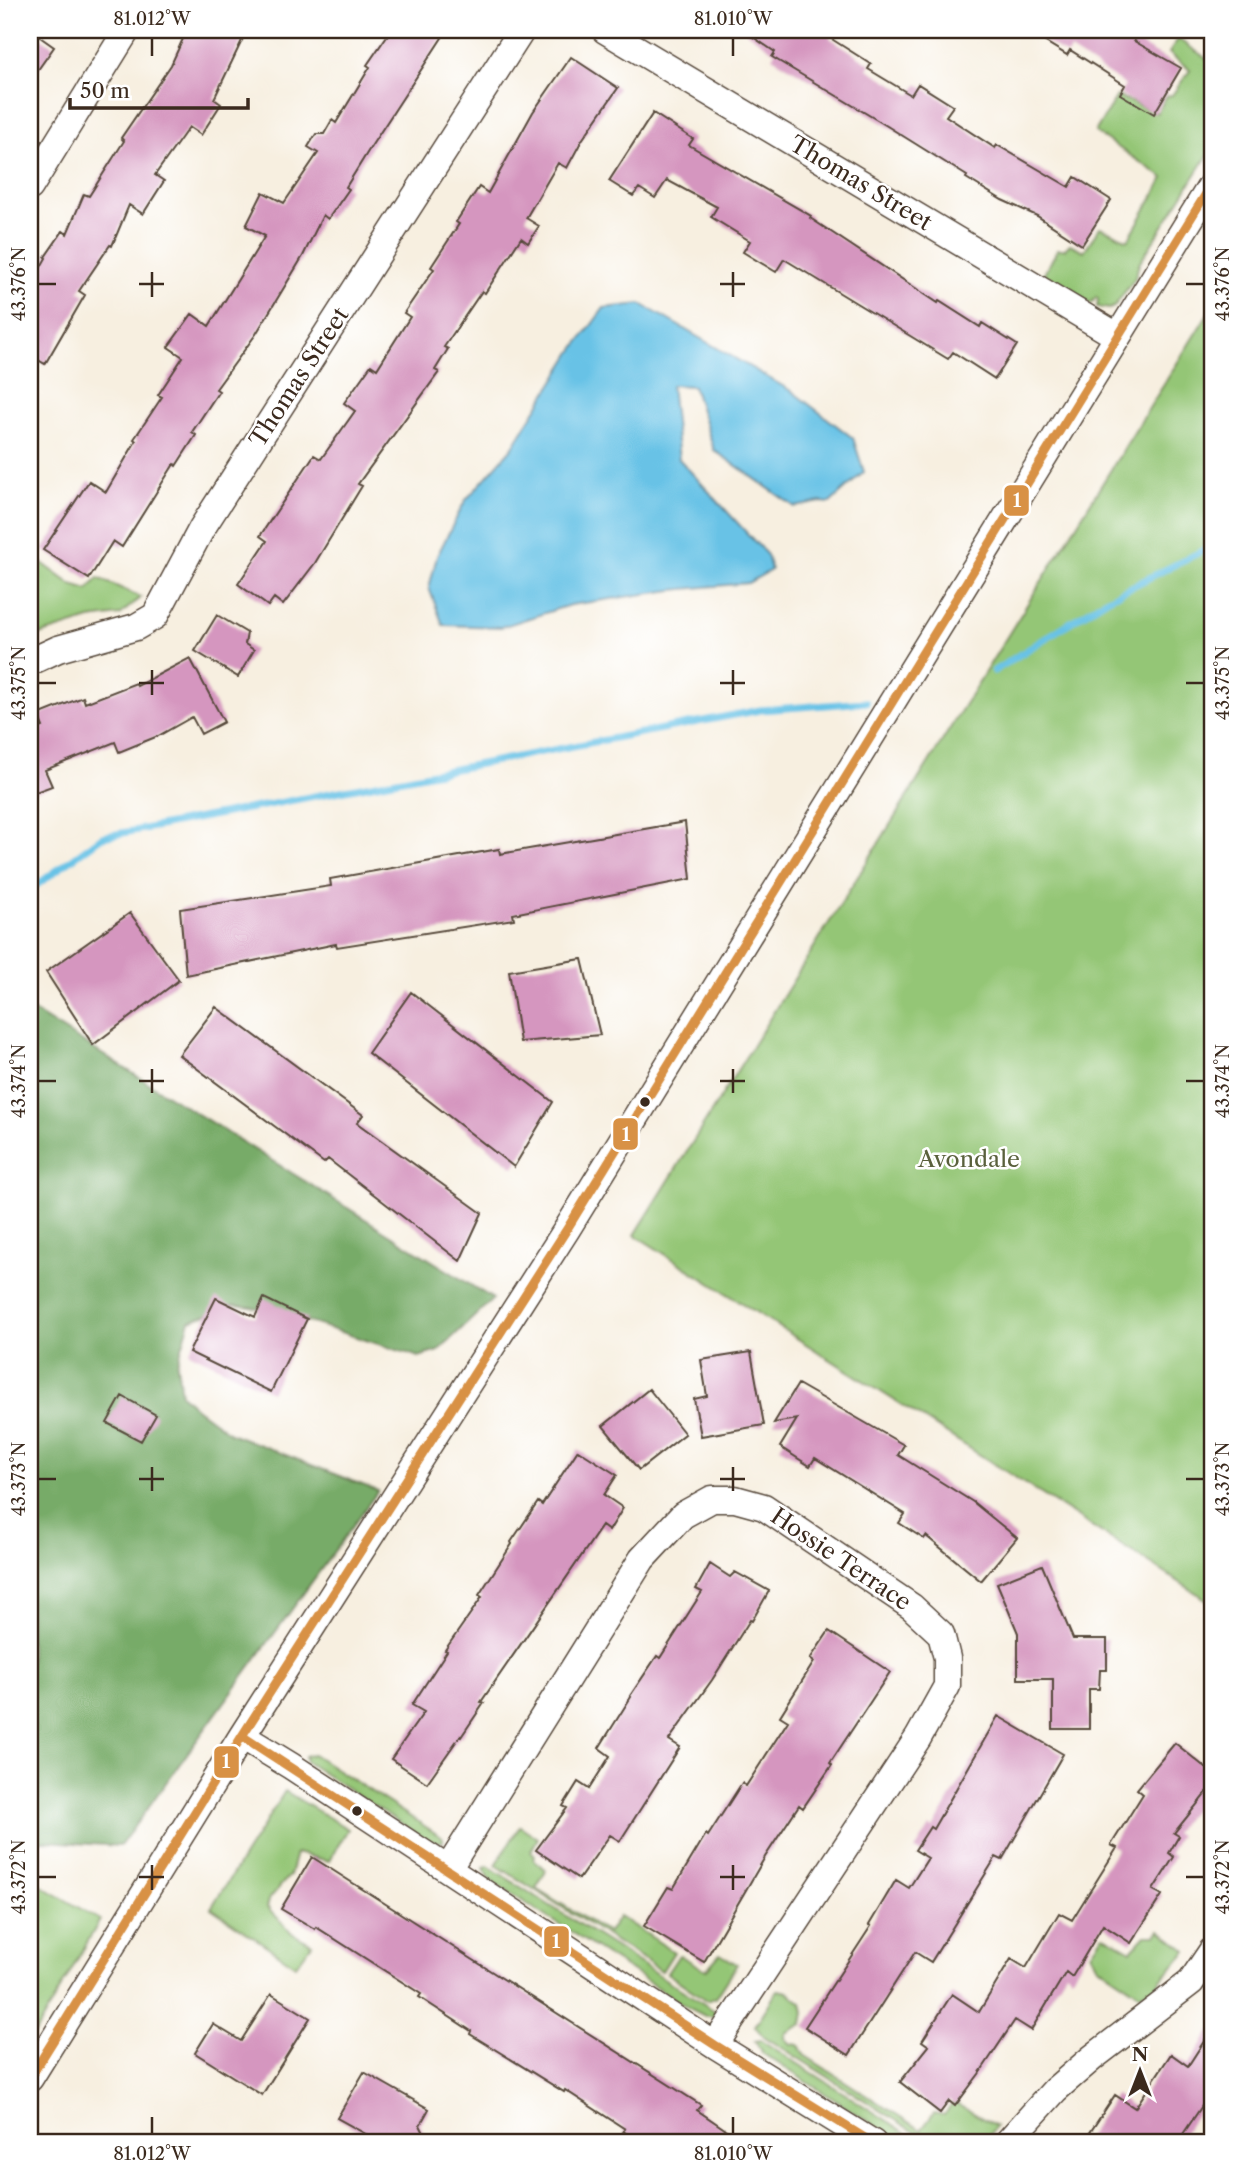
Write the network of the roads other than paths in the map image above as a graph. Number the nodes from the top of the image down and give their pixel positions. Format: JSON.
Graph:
{"nodes":[{"id":1,"x":127,"y":30,"type":"edge"},
{"id":2,"x":522,"y":30,"type":"edge"},
{"id":3,"x":605,"y":30,"type":"edge"},
{"id":4,"x":1212,"y":184,"type":"edge"},
{"id":5,"x":30,"y":187,"type":"edge"},
{"id":6,"x":1117,"y":336,"type":"junction"},
{"id":7,"x":30,"y":662,"type":"edge"},
{"id":8,"x":242,"y":1736,"type":"junction"},
{"id":9,"x":447,"y":1869,"type":"junction"},
{"id":10,"x":1212,"y":1951,"type":"edge"},
{"id":11,"x":715,"y":2045,"type":"junction"},
{"id":12,"x":30,"y":2078,"type":"edge"},
{"id":13,"x":873,"y":2143,"type":"edge"},
{"id":14,"x":1007,"y":2143,"type":"edge"}],
"edges":[{"from":1,"to":5,"type":"street"},
{"from":2,"to":7,"type":"street","name":"Thomas Street"},
{"from":3,"to":6,"type":"street","name":"Thomas Street"},
{"from":4,"to":6,"type":"street"},
{"from":6,"to":8,"type":"street"},
{"from":8,"to":9,"type":"street"},
{"from":8,"to":12,"type":"street"},
{"from":9,"to":11,"type":"street"},
{"from":9,"to":11,"type":"street","name":"Hossie Terrace"},
{"from":10,"to":14,"type":"street"},
{"from":11,"to":13,"type":"street"}]}
